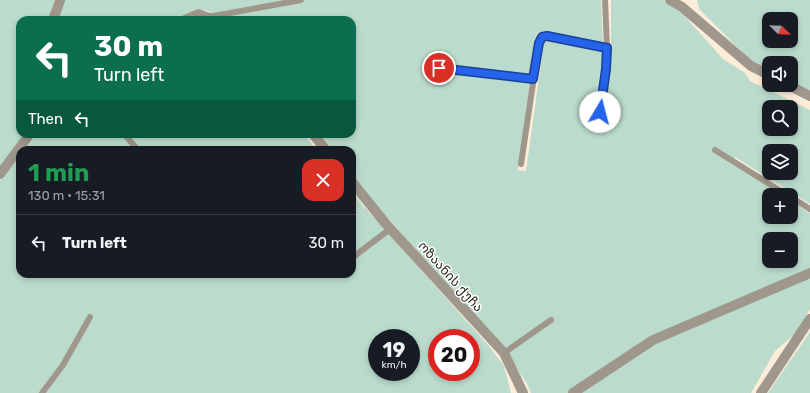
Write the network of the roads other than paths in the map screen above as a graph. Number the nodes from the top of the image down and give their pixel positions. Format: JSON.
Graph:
{"nodes":[{"id":1,"x":60,"y":0,"type":"edge"},
{"id":2,"x":301,"y":0,"type":"edge"},
{"id":3,"x":605,"y":0,"type":"edge"},
{"id":4,"x":670,"y":0,"type":"edge"},
{"id":5,"x":684,"y":4,"type":"edge"},
{"id":6,"x":54,"y":16,"type":"edge"},
{"id":7,"x":194,"y":16,"type":"edge"},
{"id":8,"x":203,"y":16,"type":"edge"},
{"id":9,"x":225,"y":16,"type":"edge"},
{"id":10,"x":607,"y":48,"type":"junction"},
{"id":11,"x":439,"y":68,"type":"dead end"},
{"id":12,"x":762,"y":72,"type":"edge"},
{"id":13,"x":533,"y":79,"type":"junction"},
{"id":14,"x":798,"y":90,"type":"edge"},
{"id":15,"x":810,"y":96,"type":"edge"},
{"id":16,"x":598,"y":126,"type":"dead end"},
{"id":17,"x":128,"y":138,"type":"edge"},
{"id":18,"x":316,"y":138,"type":"edge"},
{"id":19,"x":134,"y":146,"type":"edge"},
{"id":20,"x":323,"y":146,"type":"edge"},
{"id":21,"x":715,"y":150,"type":"dead end"},
{"id":22,"x":16,"y":153,"type":"edge"},
{"id":23,"x":521,"y":164,"type":"dead end"},
{"id":24,"x":0,"y":174,"type":"edge"},
{"id":25,"x":356,"y":187,"type":"edge"},
{"id":26,"x":776,"y":188,"type":"edge"},
{"id":27,"x":798,"y":201,"type":"edge"},
{"id":28,"x":810,"y":209,"type":"edge"},
{"id":29,"x":390,"y":229,"type":"junction"},
{"id":30,"x":356,"y":255,"type":"edge"},
{"id":31,"x":810,"y":273,"type":"edge"},
{"id":32,"x":90,"y":317,"type":"dead end"},
{"id":33,"x":810,"y":319,"type":"edge"},
{"id":34,"x":551,"y":320,"type":"dead end"},
{"id":35,"x":504,"y":353,"type":"junction"},
{"id":36,"x":42,"y":393,"type":"edge"},
{"id":37,"x":523,"y":393,"type":"edge"},
{"id":38,"x":573,"y":393,"type":"edge"},
{"id":39,"x":761,"y":393,"type":"edge"}],
"edges":[{"from":1,"to":6,"type":"street"},
{"from":2,"to":9,"type":"lane"},
{"from":3,"to":10,"type":"lane"},
{"from":4,"to":5,"type":"street"},
{"from":5,"to":12,"type":"street"},
{"from":7,"to":8,"type":"street"},
{"from":10,"to":13,"type":"lane"},
{"from":10,"to":16,"type":"lane"},
{"from":11,"to":13,"type":"lane"},
{"from":13,"to":23,"type":"lane"},
{"from":14,"to":15,"type":"street"},
{"from":17,"to":19,"type":"lane"},
{"from":18,"to":20,"type":"street"},
{"from":21,"to":26,"type":"lane"},
{"from":22,"to":24,"type":"street"},
{"from":25,"to":29,"type":"street","name":"ოზაანის ქუჩა"},
{"from":27,"to":28,"type":"lane"},
{"from":29,"to":30,"type":"lane"},
{"from":29,"to":35,"type":"street","name":"ოზაანის ქუჩა"},
{"from":31,"to":38,"type":"street"},
{"from":32,"to":36,"type":"lane"},
{"from":33,"to":39,"type":"street"},
{"from":34,"to":35,"type":"lane"},
{"from":35,"to":37,"type":"street","name":"ოზაანის ქუჩა"}]}
